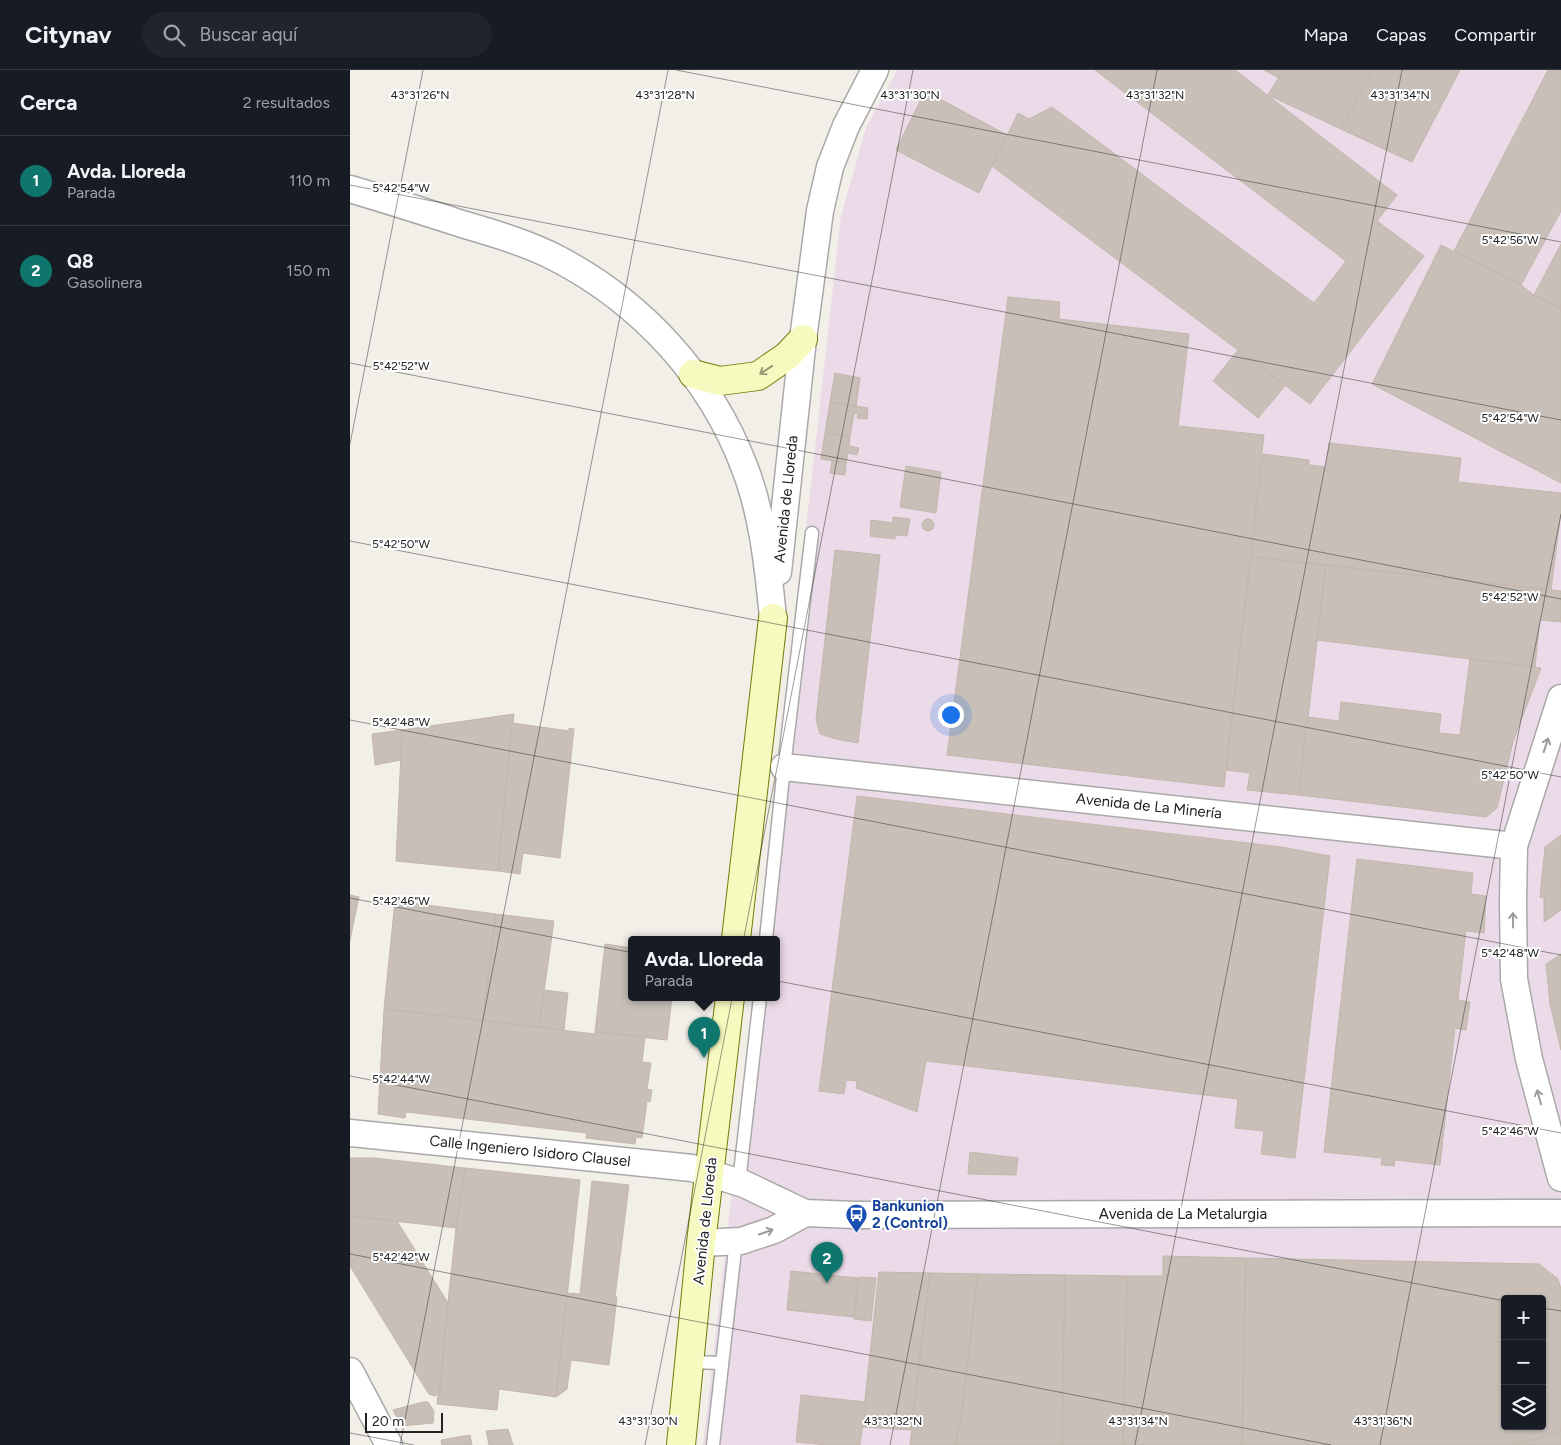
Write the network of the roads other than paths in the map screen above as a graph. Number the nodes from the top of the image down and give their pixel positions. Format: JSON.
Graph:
{"nodes":[{"id":1,"x":875,"y":70,"type":"edge"},
{"id":2,"x":350,"y":189,"type":"edge"},
{"id":3,"x":803,"y":339,"type":"junction"},
{"id":4,"x":694,"y":374,"type":"junction"},
{"id":5,"x":812,"y":533,"type":"dead end"},
{"id":6,"x":773,"y":618,"type":"junction"},
{"id":7,"x":1561,"y":698,"type":"edge"},
{"id":8,"x":784,"y":766,"type":"junction"},
{"id":9,"x":1514,"y":846,"type":"junction"},
{"id":10,"x":736,"y":936,"type":"edge"},
{"id":11,"x":766,"y":936,"type":"edge"},
{"id":12,"x":730,"y":1001,"type":"edge"},
{"id":13,"x":760,"y":1001,"type":"edge"},
{"id":14,"x":350,"y":1133,"type":"edge"},
{"id":15,"x":710,"y":1173,"type":"junction"},
{"id":16,"x":1561,"y":1178,"type":"edge"},
{"id":17,"x":739,"y":1182,"type":"junction"},
{"id":18,"x":1561,"y":1213,"type":"edge"},
{"id":19,"x":805,"y":1214,"type":"junction"},
{"id":20,"x":736,"y":1241,"type":"junction"},
{"id":21,"x":701,"y":1243,"type":"junction"},
{"id":22,"x":690,"y":1362,"type":"junction"},
{"id":23,"x":722,"y":1363,"type":"junction"},
{"id":24,"x":350,"y":1371,"type":"edge"},
{"id":25,"x":390,"y":1445,"type":"edge"},
{"id":26,"x":681,"y":1445,"type":"edge"},
{"id":27,"x":713,"y":1445,"type":"edge"}],
"edges":[{"from":1,"to":3,"type":"street","name":"Avenida de Lloreda"},
{"from":2,"to":4,"type":"street"},
{"from":3,"to":4,"type":"street","one_way":true},
{"from":3,"to":6,"type":"street","name":"Avenida de Lloreda"},
{"from":4,"to":6,"type":"street"},
{"from":5,"to":8,"type":"lane","name":"Avenida de Lloreda"},
{"from":6,"to":10,"type":"street","name":"Avenida de Lloreda"},
{"from":9,"to":7,"type":"street","one_way":true},
{"from":8,"to":9,"type":"street","name":"Avenida de La Minería"},
{"from":8,"to":11,"type":"lane","name":"Avenida de Lloreda"},
{"from":16,"to":9,"type":"street","one_way":true},
{"from":12,"to":15,"type":"street","name":"Avenida de Lloreda"},
{"from":13,"to":17,"type":"lane","name":"Avenida de Lloreda"},
{"from":14,"to":15,"type":"street","name":"Calle Ingeniero Isidoro Clausel"},
{"from":15,"to":17,"type":"street","name":"Calle Ingeniero Isidoro Clausel"},
{"from":15,"to":21,"type":"street","name":"Avenida de Lloreda"},
{"from":17,"to":19,"type":"street","name":"Calle Ingeniero Isidoro Clausel"},
{"from":18,"to":19,"type":"street","name":"Avenida de La Metalurgia"},
{"from":20,"to":19,"type":"street","one_way":true},
{"from":20,"to":21,"type":"street"},
{"from":20,"to":23,"type":"lane"},
{"from":21,"to":22,"type":"street","name":"Avenida de Lloreda"},
{"from":22,"to":23,"type":"lane"},
{"from":22,"to":26,"type":"street","name":"Avenida de Lloreda"},
{"from":23,"to":27,"type":"lane"},
{"from":24,"to":25,"type":"street"}]}
